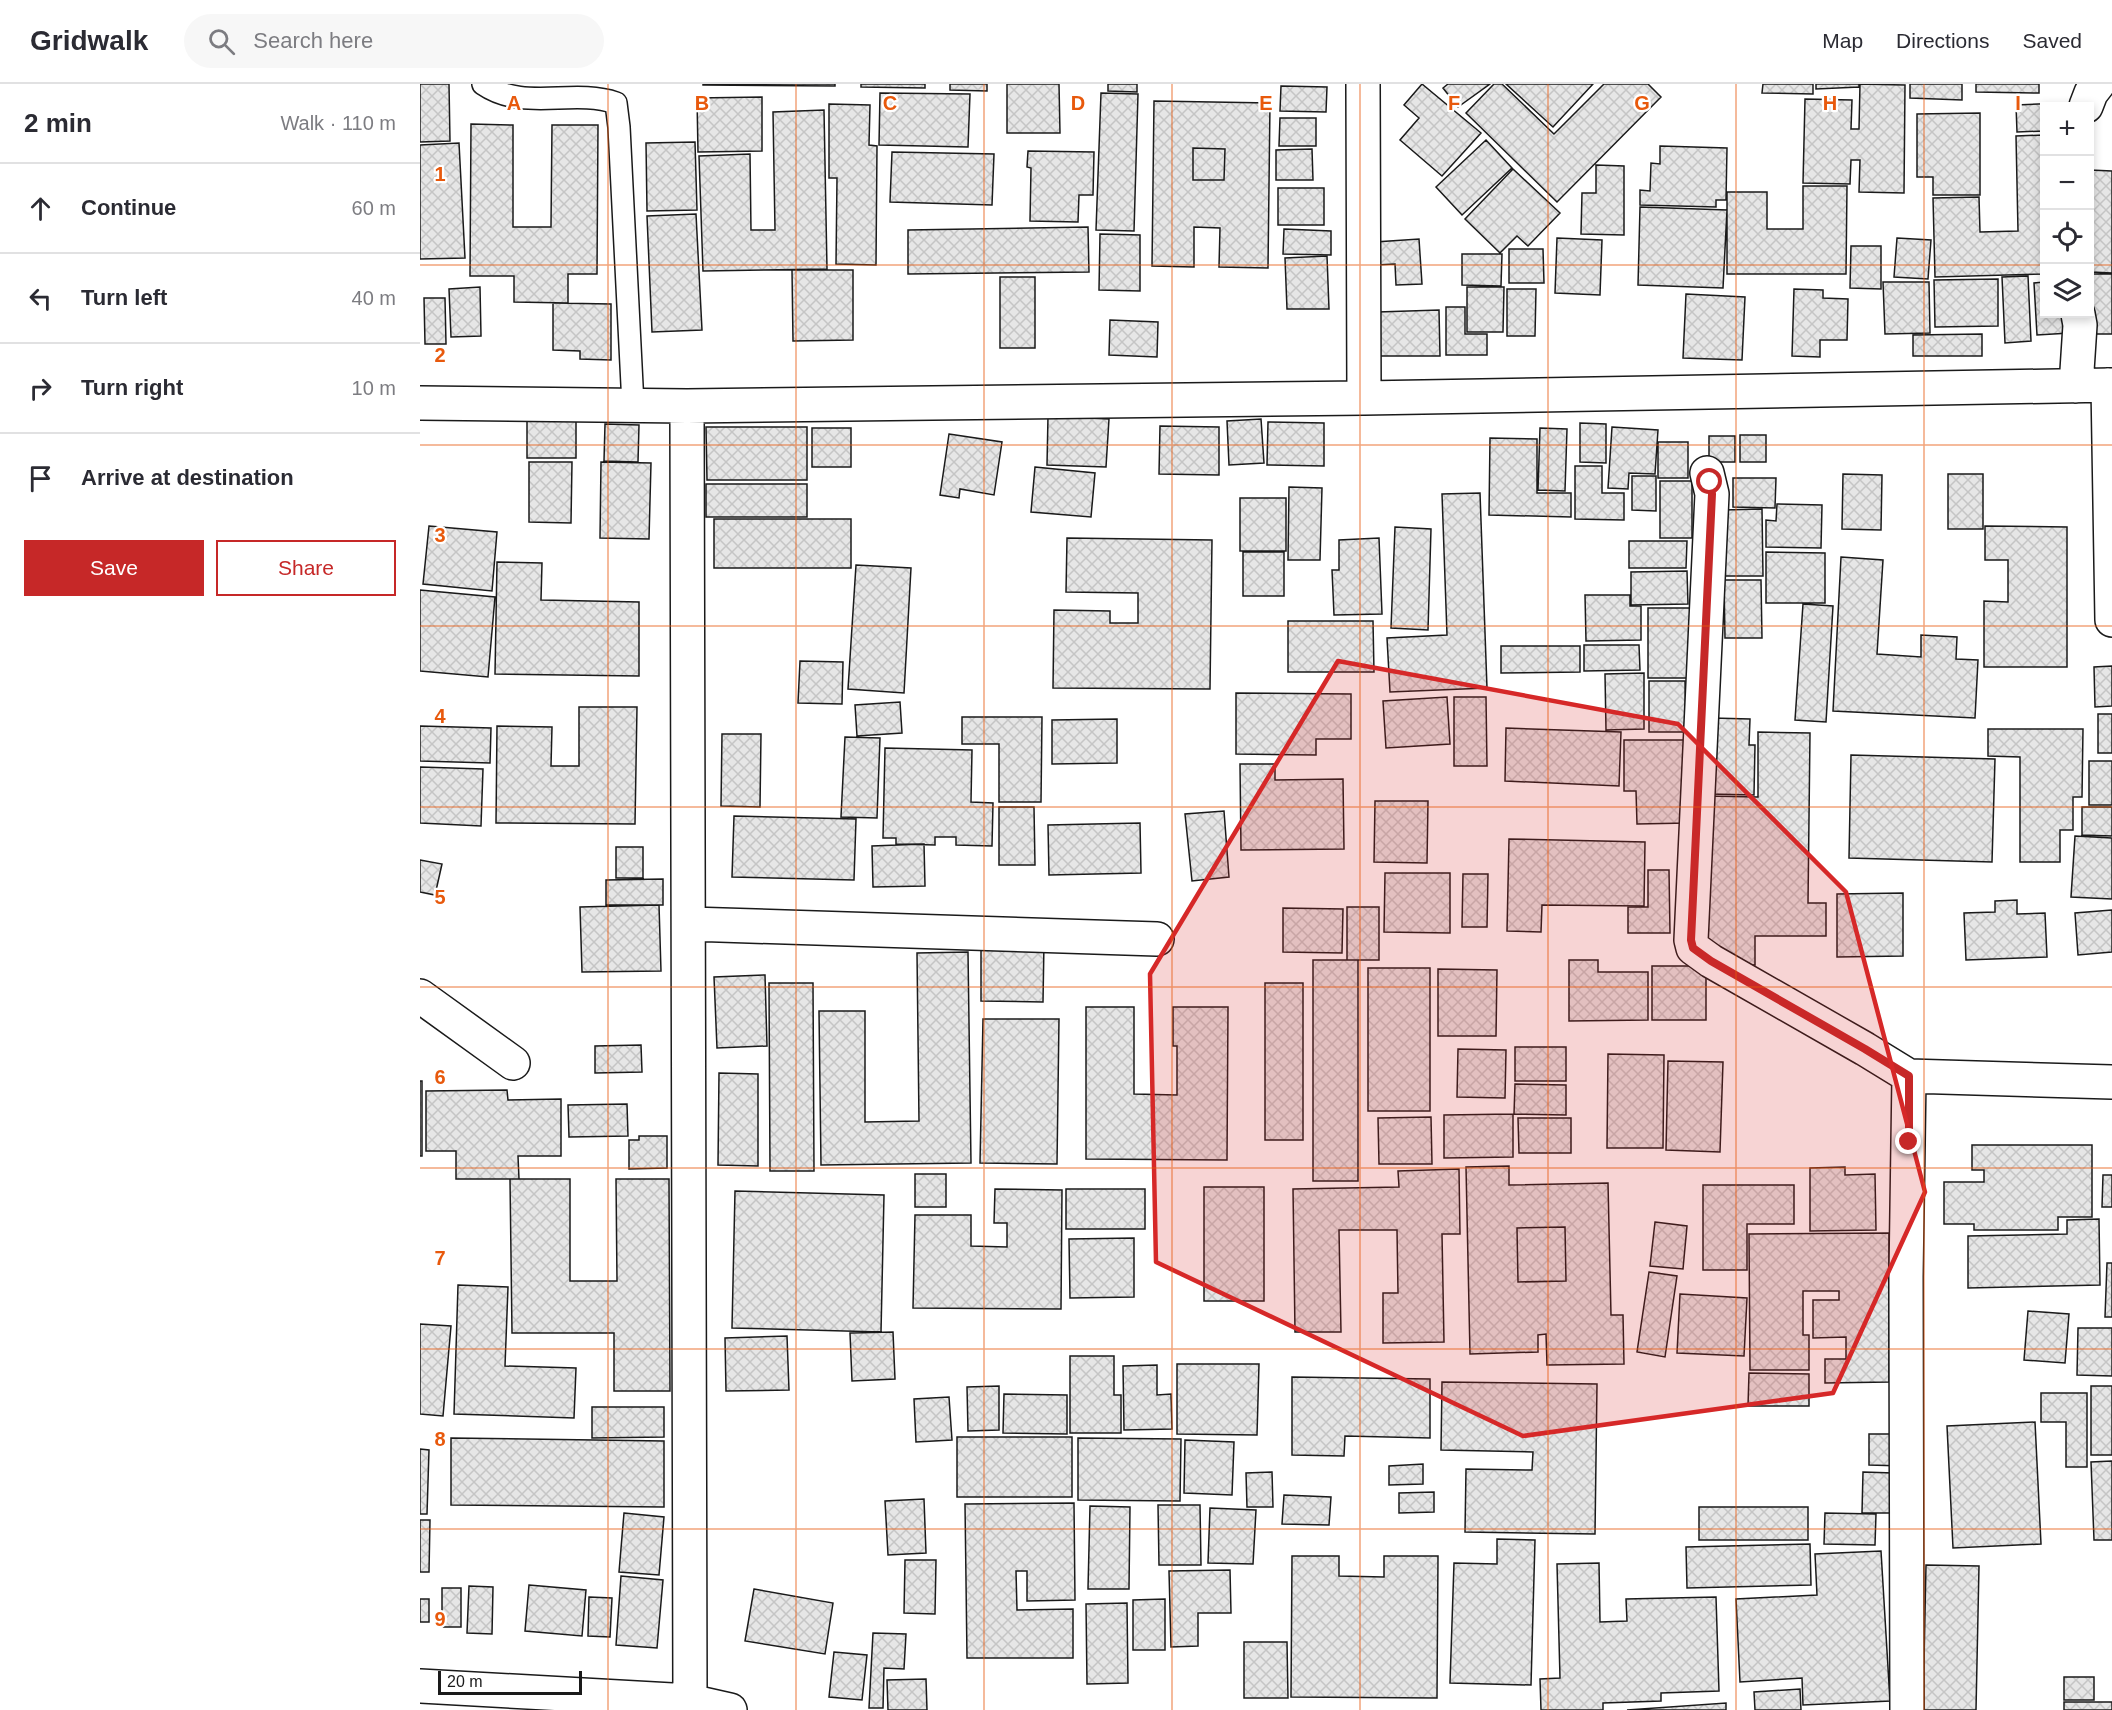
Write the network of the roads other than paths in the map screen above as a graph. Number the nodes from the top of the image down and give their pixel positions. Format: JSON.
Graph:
{"nodes":[{"id":1,"x":483,"y":84,"type":"edge"},
{"id":2,"x":1363,"y":84,"type":"edge"},
{"id":3,"x":2098,"y":84,"type":"edge"},
{"id":4,"x":2087,"y":102,"type":"edge"},
{"id":5,"x":2079,"y":318,"type":"edge"},
{"id":6,"x":2110,"y":385,"type":"edge"},
{"id":7,"x":2076,"y":386,"type":"junction"},
{"id":8,"x":1364,"y":398,"type":"junction"},
{"id":9,"x":420,"y":403,"type":"edge"},
{"id":10,"x":633,"y":405,"type":"junction"},
{"id":11,"x":687,"y":406,"type":"junction"},
{"id":12,"x":1707,"y":473,"type":"dead end"},
{"id":13,"x":2112,"y":620,"type":"edge"},
{"id":14,"x":690,"y":924,"type":"junction"},
{"id":15,"x":1157,"y":939,"type":"dead end"},
{"id":16,"x":420,"y":996,"type":"edge"},
{"id":17,"x":513,"y":1063,"type":"dead end"},
{"id":18,"x":1909,"y":1076,"type":"junction"},
{"id":19,"x":2112,"y":1082,"type":"edge"},
{"id":20,"x":420,"y":1686,"type":"edge"},
{"id":21,"x":690,"y":1701,"type":"junction"},
{"id":22,"x":730,"y":1710,"type":"edge"},
{"id":23,"x":1907,"y":1710,"type":"edge"}],
"edges":[{"from":1,"to":10,"type":"lane"},
{"from":2,"to":8,"type":"street"},
{"from":3,"to":4,"type":"street"},
{"from":5,"to":7,"type":"street"},
{"from":6,"to":7,"type":"street"},
{"from":6,"to":13,"type":"street"},
{"from":7,"to":8,"type":"street"},
{"from":8,"to":11,"type":"street"},
{"from":9,"to":10,"type":"street"},
{"from":10,"to":11,"type":"street"},
{"from":11,"to":14,"type":"street"},
{"from":12,"to":18,"type":"street"},
{"from":14,"to":15,"type":"street"},
{"from":14,"to":21,"type":"street"},
{"from":16,"to":17,"type":"street"},
{"from":18,"to":19,"type":"street"},
{"from":18,"to":23,"type":"street"},
{"from":20,"to":21,"type":"street"},
{"from":21,"to":22,"type":"street"}]}
